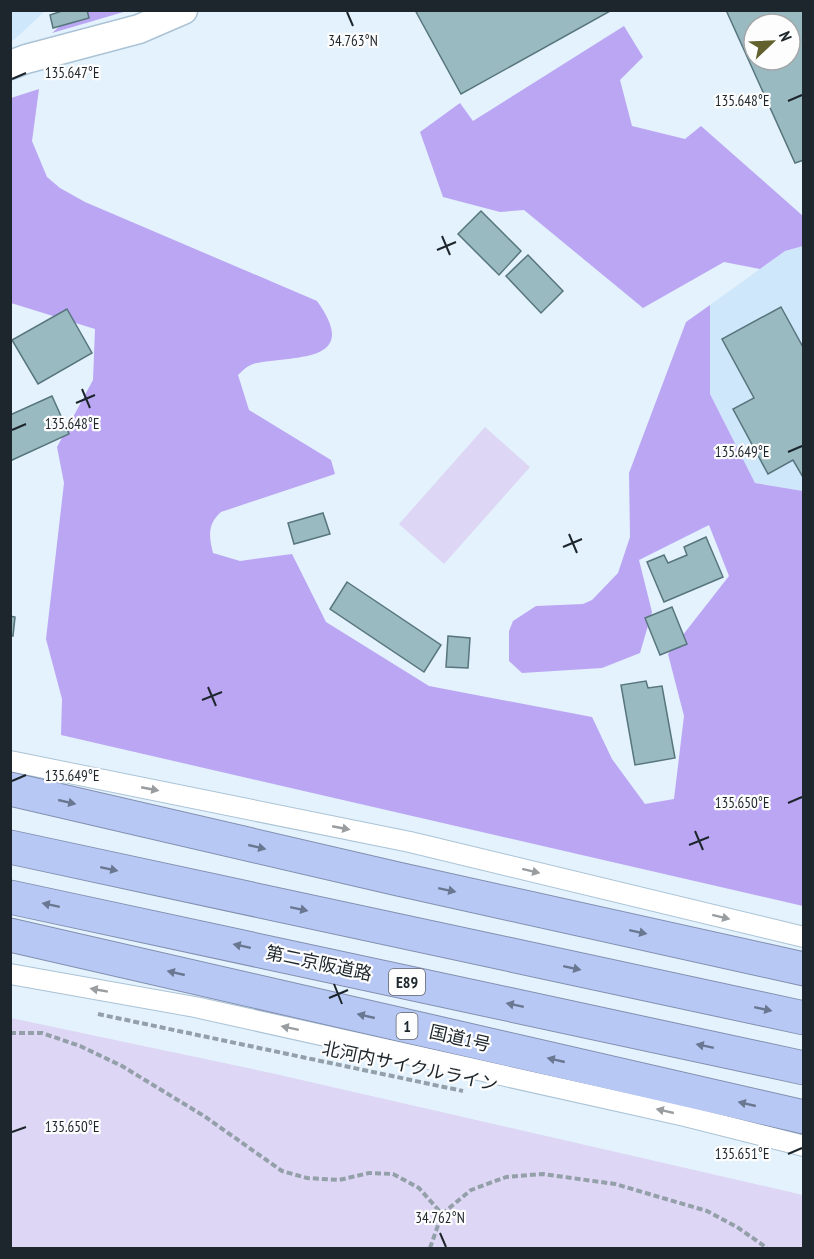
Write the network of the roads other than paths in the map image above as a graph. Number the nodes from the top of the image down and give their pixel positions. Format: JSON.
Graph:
{"nodes":[{"id":1,"x":183,"y":10,"type":"edge"},
{"id":2,"x":10,"y":65,"type":"edge"},
{"id":3,"x":10,"y":761,"type":"edge"},
{"id":4,"x":10,"y":789,"type":"edge"},
{"id":5,"x":10,"y":847,"type":"edge"},
{"id":6,"x":10,"y":897,"type":"edge"},
{"id":7,"x":10,"y":935,"type":"edge"},
{"id":8,"x":804,"y":937,"type":"edge"},
{"id":9,"x":804,"y":969,"type":"edge"},
{"id":10,"x":10,"y":974,"type":"edge"},
{"id":11,"x":804,"y":1018,"type":"edge"},
{"id":12,"x":804,"y":1068,"type":"edge"},
{"id":13,"x":799,"y":1117,"type":"edge"},
{"id":14,"x":804,"y":1146,"type":"edge"}],
"edges":[{"from":1,"to":2,"type":"street"},
{"from":3,"to":8,"type":"street","one_way":true},
{"from":4,"to":9,"type":"highway","one_way":true},
{"from":5,"to":11,"type":"highway","one_way":true},
{"from":12,"to":6,"type":"highway","name":"第二京阪道路","number":"E89","one_way":true},
{"from":13,"to":7,"type":"highway","name":"国道1号","number":"1","one_way":true},
{"from":14,"to":10,"type":"street","one_way":true}]}
